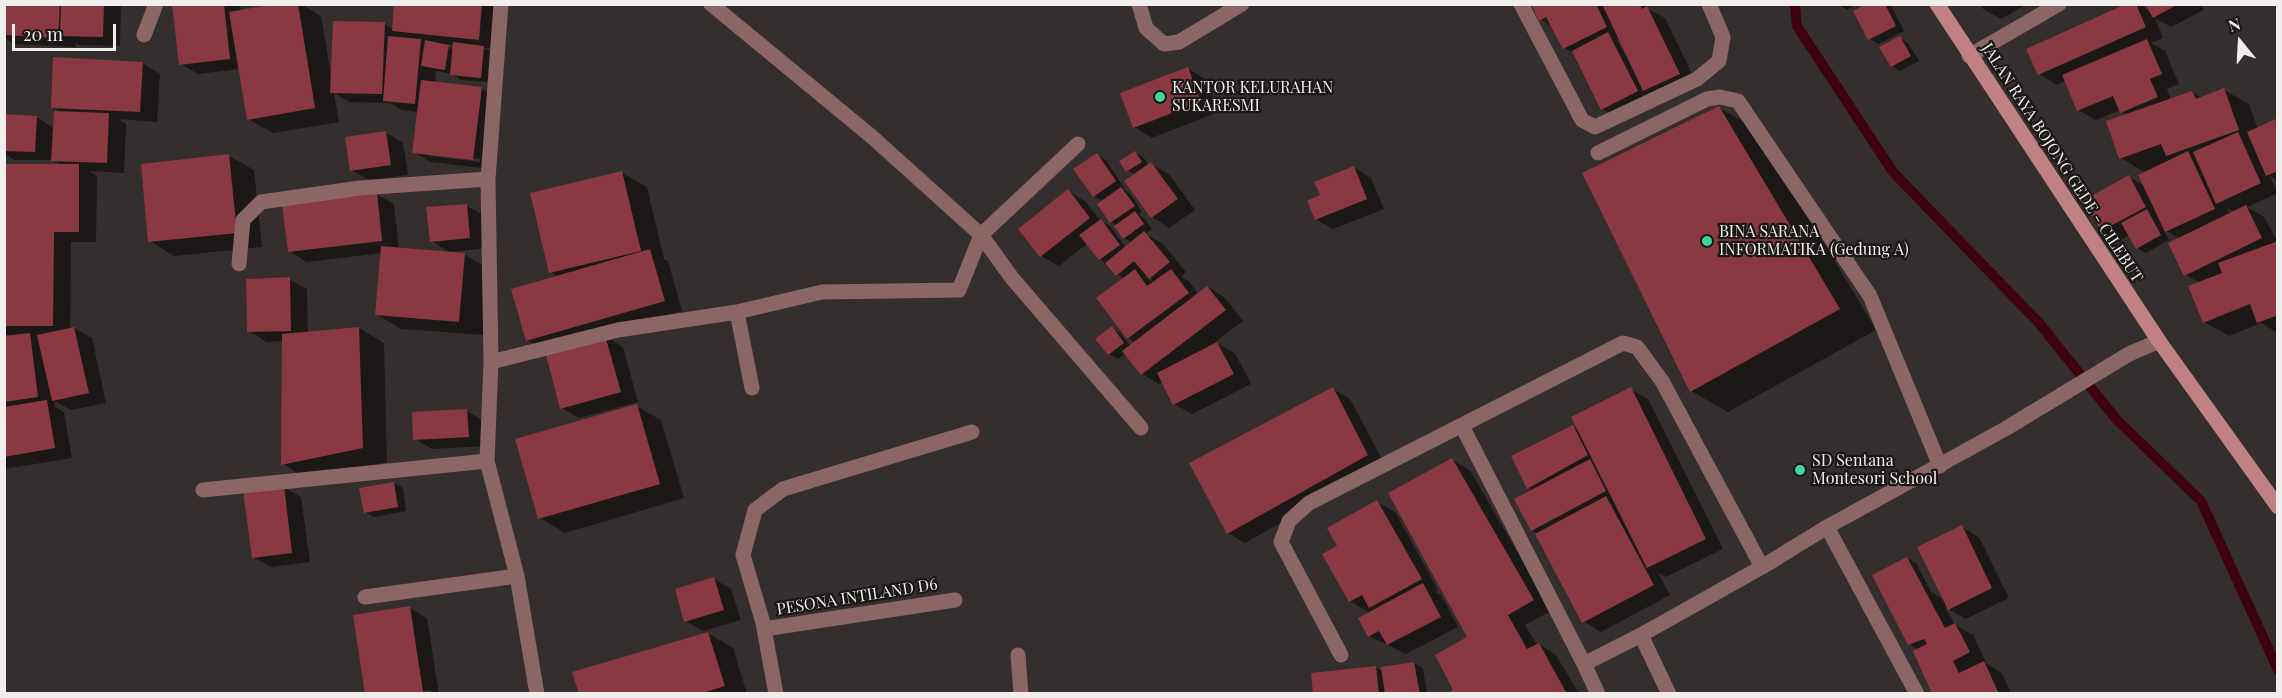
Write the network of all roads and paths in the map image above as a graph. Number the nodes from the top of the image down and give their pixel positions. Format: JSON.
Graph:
{"nodes":[{"id":1,"x":156,"y":4,"type":"edge"},
{"id":2,"x":501,"y":4,"type":"edge"},
{"id":3,"x":711,"y":4,"type":"edge"},
{"id":4,"x":1139,"y":4,"type":"edge"},
{"id":5,"x":1242,"y":4,"type":"edge"},
{"id":6,"x":1521,"y":4,"type":"edge"},
{"id":7,"x":1709,"y":4,"type":"edge"},
{"id":8,"x":1937,"y":4,"type":"edge"},
{"id":9,"x":2059,"y":4,"type":"edge"},
{"id":10,"x":144,"y":35,"type":"dead end"},
{"id":11,"x":1969,"y":56,"type":"junction"},
{"id":12,"x":1078,"y":144,"type":"dead end"},
{"id":13,"x":1598,"y":153,"type":"dead end"},
{"id":14,"x":488,"y":179,"type":"junction"},
{"id":15,"x":981,"y":235,"type":"junction"},
{"id":16,"x":239,"y":264,"type":"dead end"},
{"id":17,"x":737,"y":312,"type":"junction"},
{"id":18,"x":2159,"y":341,"type":"junction"},
{"id":19,"x":491,"y":362,"type":"junction"},
{"id":20,"x":752,"y":388,"type":"dead end"},
{"id":21,"x":1462,"y":426,"type":"junction"},
{"id":22,"x":1142,"y":428,"type":"dead end"},
{"id":23,"x":972,"y":432,"type":"dead end"},
{"id":24,"x":487,"y":461,"type":"junction"},
{"id":25,"x":1940,"y":466,"type":"junction"},
{"id":26,"x":203,"y":490,"type":"dead end"},
{"id":27,"x":2277,"y":507,"type":"edge"},
{"id":28,"x":1827,"y":527,"type":"junction"},
{"id":29,"x":1762,"y":567,"type":"junction"},
{"id":30,"x":517,"y":576,"type":"junction"},
{"id":31,"x":365,"y":597,"type":"dead end"},
{"id":32,"x":955,"y":600,"type":"dead end"},
{"id":33,"x":764,"y":629,"type":"junction"},
{"id":34,"x":1641,"y":635,"type":"junction"},
{"id":35,"x":1018,"y":655,"type":"dead end"},
{"id":36,"x":1341,"y":655,"type":"dead end"},
{"id":37,"x":1584,"y":664,"type":"junction"},
{"id":38,"x":537,"y":693,"type":"edge"},
{"id":39,"x":776,"y":693,"type":"edge"},
{"id":40,"x":1021,"y":693,"type":"edge"},
{"id":41,"x":1598,"y":693,"type":"edge"},
{"id":42,"x":1669,"y":693,"type":"edge"},
{"id":43,"x":1917,"y":693,"type":"edge"}],
"edges":[{"from":1,"to":10,"type":"street"},
{"from":2,"to":14,"type":"street"},
{"from":3,"to":15,"type":"street"},
{"from":4,"to":5,"type":"street"},
{"from":6,"to":7,"type":"street"},
{"from":8,"to":11,"type":"main road","name":"JALAN RAYA BOJONG GEDE - CILEBUT"},
{"from":9,"to":11,"type":"street"},
{"from":11,"to":18,"type":"main road","name":"JALAN RAYA BOJONG GEDE - CILEBUT"},
{"from":12,"to":15,"type":"street"},
{"from":13,"to":25,"type":"street"},
{"from":14,"to":16,"type":"street"},
{"from":14,"to":19,"type":"street"},
{"from":15,"to":17,"type":"street"},
{"from":15,"to":22,"type":"street"},
{"from":17,"to":19,"type":"street"},
{"from":17,"to":20,"type":"street"},
{"from":18,"to":25,"type":"street"},
{"from":18,"to":27,"type":"main road","name":"JALAN RAYA BOJONG GEDE - CILEBUT"},
{"from":19,"to":24,"type":"street"},
{"from":21,"to":29,"type":"street"},
{"from":21,"to":36,"type":"street"},
{"from":21,"to":37,"type":"street"},
{"from":23,"to":33,"type":"street"},
{"from":24,"to":26,"type":"street"},
{"from":24,"to":30,"type":"street"},
{"from":25,"to":28,"type":"street"},
{"from":28,"to":29,"type":"street"},
{"from":28,"to":43,"type":"street"},
{"from":29,"to":34,"type":"street"},
{"from":30,"to":31,"type":"street"},
{"from":30,"to":38,"type":"street"},
{"from":32,"to":33,"type":"street","name":"PESONA INTILAND D6"},
{"from":33,"to":39,"type":"street"},
{"from":34,"to":37,"type":"street"},
{"from":34,"to":42,"type":"street"},
{"from":35,"to":40,"type":"street"},
{"from":37,"to":41,"type":"street"}]}
